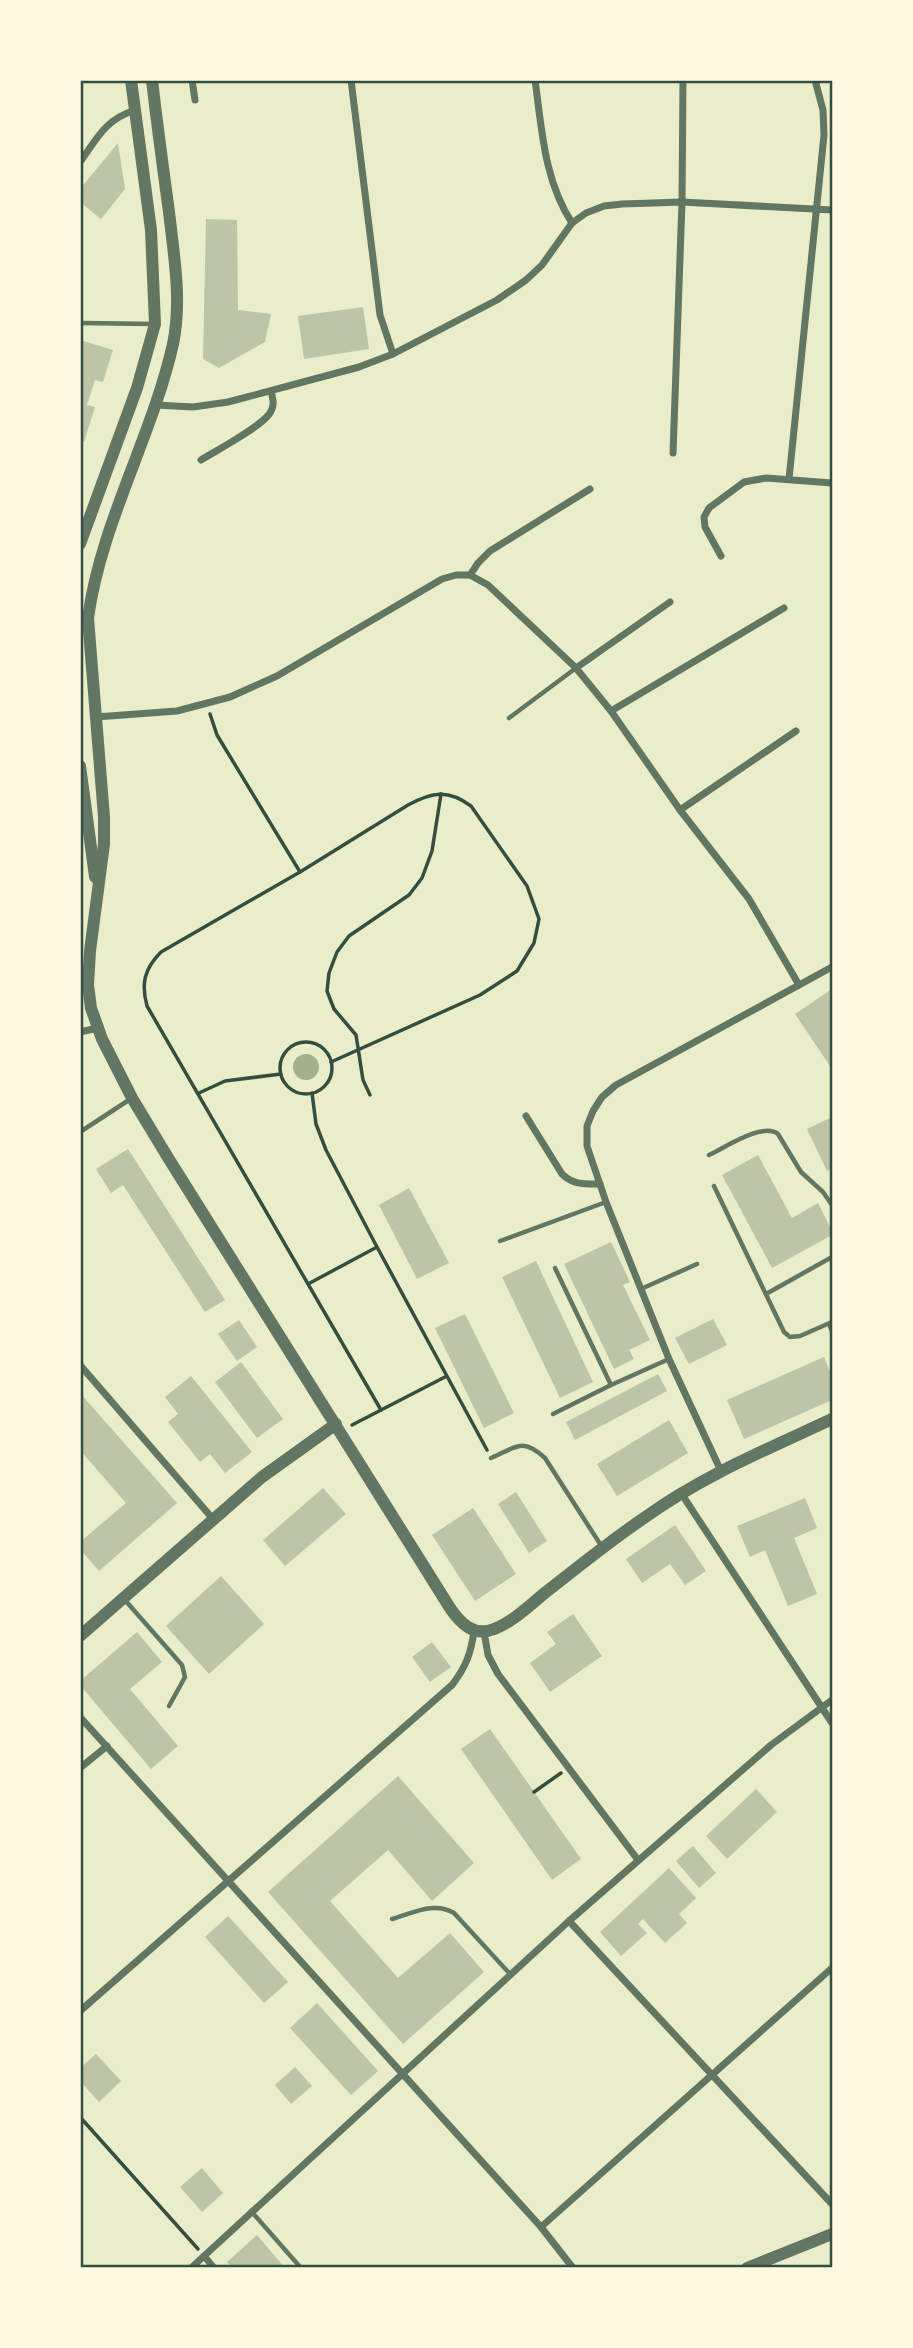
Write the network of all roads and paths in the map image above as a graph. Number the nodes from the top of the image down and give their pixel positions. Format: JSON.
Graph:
{"nodes":[{"id":1,"x":131,"y":80,"type":"edge"},
{"id":2,"x":152,"y":80,"type":"edge"},
{"id":3,"x":192,"y":80,"type":"edge"},
{"id":4,"x":351,"y":80,"type":"edge"},
{"id":5,"x":536,"y":80,"type":"edge"},
{"id":6,"x":683,"y":80,"type":"edge"},
{"id":7,"x":816,"y":80,"type":"edge"},
{"id":8,"x":195,"y":100,"type":"dead end"},
{"id":9,"x":135,"y":110,"type":"junction"},
{"id":10,"x":80,"y":162,"type":"edge"},
{"id":11,"x":682,"y":202,"type":"junction"},
{"id":12,"x":817,"y":209,"type":"junction"},
{"id":13,"x":832,"y":210,"type":"edge"},
{"id":14,"x":572,"y":223,"type":"junction"},
{"id":15,"x":80,"y":323,"type":"edge"},
{"id":16,"x":155,"y":324,"type":"junction"},
{"id":17,"x":393,"y":354,"type":"junction"},
{"id":18,"x":271,"y":391,"type":"junction"},
{"id":19,"x":156,"y":405,"type":"junction"},
{"id":20,"x":673,"y":453,"type":"dead end"},
{"id":21,"x":201,"y":460,"type":"dead end"},
{"id":22,"x":789,"y":479,"type":"junction"},
{"id":23,"x":832,"y":483,"type":"edge"},
{"id":24,"x":590,"y":489,"type":"dead end"},
{"id":25,"x":80,"y":544,"type":"edge"},
{"id":26,"x":721,"y":556,"type":"dead end"},
{"id":27,"x":470,"y":575,"type":"junction"},
{"id":28,"x":670,"y":601,"type":"dead end"},
{"id":29,"x":784,"y":608,"type":"dead end"},
{"id":30,"x":576,"y":668,"type":"junction"},
{"id":31,"x":207,"y":705,"type":"junction"},
{"id":32,"x":611,"y":711,"type":"junction"},
{"id":33,"x":96,"y":717,"type":"junction"},
{"id":34,"x":509,"y":718,"type":"dead end"},
{"id":35,"x":796,"y":732,"type":"dead end"},
{"id":36,"x":80,"y":766,"type":"edge"},
{"id":37,"x":441,"y":794,"type":"junction"},
{"id":38,"x":680,"y":810,"type":"junction"},
{"id":39,"x":300,"y":872,"type":"junction"},
{"id":40,"x":97,"y":896,"type":"junction"},
{"id":41,"x":832,"y":967,"type":"edge"},
{"id":42,"x":84,"y":985,"type":"edge"},
{"id":43,"x":799,"y":985,"type":"junction"},
{"id":44,"x":97,"y":1028,"type":"junction"},
{"id":45,"x":80,"y":1032,"type":"edge"},
{"id":46,"x":359,"y":1050,"type":"junction"},
{"id":47,"x":331,"y":1062,"type":"junction"},
{"id":48,"x":281,"y":1074,"type":"junction"},
{"id":49,"x":199,"y":1093,"type":"junction"},
{"id":50,"x":312,"y":1093,"type":"junction"},
{"id":51,"x":370,"y":1095,"type":"dead end"},
{"id":52,"x":132,"y":1098,"type":"junction"},
{"id":53,"x":526,"y":1116,"type":"dead end"},
{"id":54,"x":80,"y":1132,"type":"edge"},
{"id":55,"x":709,"y":1156,"type":"dead end"},
{"id":56,"x":600,"y":1184,"type":"junction"},
{"id":57,"x":713,"y":1186,"type":"dead end"},
{"id":58,"x":606,"y":1202,"type":"junction"},
{"id":59,"x":832,"y":1205,"type":"edge"},
{"id":60,"x":500,"y":1241,"type":"dead end"},
{"id":61,"x":377,"y":1247,"type":"junction"},
{"id":62,"x":832,"y":1258,"type":"edge"},
{"id":63,"x":697,"y":1264,"type":"dead end"},
{"id":64,"x":555,"y":1268,"type":"dead end"},
{"id":65,"x":308,"y":1284,"type":"junction"},
{"id":66,"x":641,"y":1289,"type":"junction"},
{"id":67,"x":766,"y":1294,"type":"junction"},
{"id":68,"x":831,"y":1323,"type":"edge"},
{"id":69,"x":832,"y":1331,"type":"edge"},
{"id":70,"x":669,"y":1359,"type":"junction"},
{"id":71,"x":80,"y":1365,"type":"edge"},
{"id":72,"x":445,"y":1377,"type":"junction"},
{"id":73,"x":611,"y":1385,"type":"junction"},
{"id":74,"x":381,"y":1410,"type":"junction"},
{"id":75,"x":553,"y":1414,"type":"dead end"},
{"id":76,"x":832,"y":1419,"type":"edge"},
{"id":77,"x":339,"y":1428,"type":"junction"},
{"id":78,"x":491,"y":1458,"type":"joint"},
{"id":79,"x":721,"y":1471,"type":"junction"},
{"id":80,"x":681,"y":1492,"type":"junction"},
{"id":81,"x":213,"y":1519,"type":"junction"},
{"id":82,"x":603,"y":1548,"type":"junction"},
{"id":83,"x":123,"y":1598,"type":"junction"},
{"id":84,"x":480,"y":1631,"type":"junction"},
{"id":85,"x":80,"y":1636,"type":"edge"},
{"id":86,"x":832,"y":1700,"type":"edge"},
{"id":87,"x":169,"y":1706,"type":"dead end"},
{"id":88,"x":822,"y":1707,"type":"junction"},
{"id":89,"x":80,"y":1717,"type":"edge"},
{"id":90,"x":832,"y":1723,"type":"edge"},
{"id":91,"x":107,"y":1746,"type":"junction"},
{"id":92,"x":568,"y":1767,"type":"junction"},
{"id":93,"x":80,"y":1768,"type":"edge"},
{"id":94,"x":534,"y":1792,"type":"dead end"},
{"id":95,"x":638,"y":1860,"type":"junction"},
{"id":96,"x":229,"y":1882,"type":"junction"},
{"id":97,"x":392,"y":1919,"type":"dead end"},
{"id":98,"x":569,"y":1921,"type":"junction"},
{"id":99,"x":832,"y":1968,"type":"edge"},
{"id":100,"x":510,"y":1974,"type":"junction"},
{"id":101,"x":80,"y":2011,"type":"edge"},
{"id":102,"x":401,"y":2073,"type":"junction"},
{"id":103,"x":712,"y":2076,"type":"junction"},
{"id":104,"x":80,"y":2117,"type":"edge"},
{"id":105,"x":832,"y":2204,"type":"edge"},
{"id":106,"x":251,"y":2211,"type":"junction"},
{"id":107,"x":541,"y":2227,"type":"junction"},
{"id":108,"x":832,"y":2234,"type":"edge"},
{"id":109,"x":204,"y":2256,"type":"junction"},
{"id":110,"x":191,"y":2267,"type":"edge"},
{"id":111,"x":214,"y":2267,"type":"edge"},
{"id":112,"x":301,"y":2267,"type":"edge"},
{"id":113,"x":573,"y":2267,"type":"edge"},
{"id":114,"x":747,"y":2267,"type":"edge"}],
"edges":[{"from":1,"to":9,"type":"street"},
{"from":2,"to":19,"type":"street"},
{"from":3,"to":8,"type":"street"},
{"from":4,"to":17,"type":"street"},
{"from":5,"to":14,"type":"street"},
{"from":6,"to":11,"type":"street"},
{"from":7,"to":12,"type":"street"},
{"from":9,"to":10,"type":"street"},
{"from":9,"to":16,"type":"street"},
{"from":11,"to":12,"type":"street"},
{"from":11,"to":14,"type":"street"},
{"from":11,"to":20,"type":"street"},
{"from":12,"to":13,"type":"street"},
{"from":12,"to":22,"type":"street"},
{"from":14,"to":17,"type":"street"},
{"from":15,"to":16,"type":"lane"},
{"from":16,"to":25,"type":"street"},
{"from":17,"to":18,"type":"street"},
{"from":18,"to":19,"type":"street"},
{"from":18,"to":21,"type":"street"},
{"from":19,"to":33,"type":"street"},
{"from":22,"to":23,"type":"street"},
{"from":22,"to":26,"type":"street"},
{"from":24,"to":27,"type":"street"},
{"from":27,"to":30,"type":"street"},
{"from":27,"to":31,"type":"street"},
{"from":28,"to":30,"type":"street"},
{"from":29,"to":32,"type":"street"},
{"from":30,"to":32,"type":"street"},
{"from":30,"to":34,"type":"lane"},
{"from":31,"to":33,"type":"street"},
{"from":31,"to":39,"type":"path"},
{"from":32,"to":38,"type":"street"},
{"from":33,"to":40,"type":"street"},
{"from":35,"to":38,"type":"street"},
{"from":36,"to":40,"type":"street"},
{"from":37,"to":39,"type":"path"},
{"from":37,"to":46,"type":"path"},
{"from":37,"to":46,"type":"path"},
{"from":38,"to":43,"type":"street"},
{"from":39,"to":49,"type":"path"},
{"from":40,"to":42,"type":"street"},
{"from":41,"to":43,"type":"street"},
{"from":42,"to":44,"type":"street"},
{"from":43,"to":56,"type":"street"},
{"from":44,"to":45,"type":"street"},
{"from":44,"to":52,"type":"street"},
{"from":46,"to":47,"type":"path"},
{"from":46,"to":51,"type":"path"},
{"from":47,"to":48,"type":"path"},
{"from":47,"to":50,"type":"path"},
{"from":48,"to":49,"type":"path"},
{"from":48,"to":50,"type":"path"},
{"from":49,"to":65,"type":"path"},
{"from":50,"to":61,"type":"path"},
{"from":52,"to":54,"type":"lane"},
{"from":52,"to":77,"type":"street"},
{"from":53,"to":56,"type":"street"},
{"from":55,"to":59,"type":"lane"},
{"from":56,"to":58,"type":"street"},
{"from":57,"to":67,"type":"lane"},
{"from":58,"to":60,"type":"lane"},
{"from":58,"to":66,"type":"street"},
{"from":61,"to":65,"type":"path"},
{"from":61,"to":72,"type":"path"},
{"from":62,"to":67,"type":"lane"},
{"from":63,"to":66,"type":"lane"},
{"from":64,"to":73,"type":"lane"},
{"from":65,"to":74,"type":"path"},
{"from":66,"to":70,"type":"street"},
{"from":67,"to":68,"type":"lane"},
{"from":68,"to":69,"type":"lane"},
{"from":70,"to":73,"type":"lane"},
{"from":70,"to":79,"type":"street"},
{"from":71,"to":81,"type":"street"},
{"from":72,"to":74,"type":"path"},
{"from":72,"to":78,"type":"path"},
{"from":73,"to":75,"type":"lane"},
{"from":74,"to":77,"type":"path"},
{"from":76,"to":79,"type":"street"},
{"from":77,"to":81,"type":"street"},
{"from":77,"to":84,"type":"street"},
{"from":78,"to":82,"type":"lane"},
{"from":79,"to":80,"type":"street"},
{"from":80,"to":82,"type":"street"},
{"from":80,"to":88,"type":"street"},
{"from":81,"to":83,"type":"street"},
{"from":82,"to":84,"type":"street"},
{"from":83,"to":85,"type":"street"},
{"from":83,"to":87,"type":"lane"},
{"from":84,"to":92,"type":"street"},
{"from":84,"to":96,"type":"street"},
{"from":86,"to":88,"type":"street"},
{"from":88,"to":90,"type":"street"},
{"from":88,"to":95,"type":"street"},
{"from":89,"to":91,"type":"street"},
{"from":91,"to":93,"type":"street"},
{"from":91,"to":96,"type":"street"},
{"from":92,"to":94,"type":"path"},
{"from":92,"to":95,"type":"street"},
{"from":95,"to":98,"type":"street"},
{"from":96,"to":101,"type":"street"},
{"from":96,"to":102,"type":"street"},
{"from":97,"to":100,"type":"lane"},
{"from":98,"to":100,"type":"street"},
{"from":98,"to":103,"type":"street"},
{"from":99,"to":103,"type":"street"},
{"from":100,"to":102,"type":"street"},
{"from":102,"to":106,"type":"street"},
{"from":102,"to":107,"type":"street"},
{"from":103,"to":105,"type":"street"},
{"from":103,"to":107,"type":"street"},
{"from":104,"to":109,"type":"path"},
{"from":106,"to":109,"type":"street"},
{"from":106,"to":112,"type":"lane"},
{"from":107,"to":113,"type":"street"},
{"from":108,"to":114,"type":"street"},
{"from":109,"to":110,"type":"street"},
{"from":109,"to":111,"type":"street"}]}
